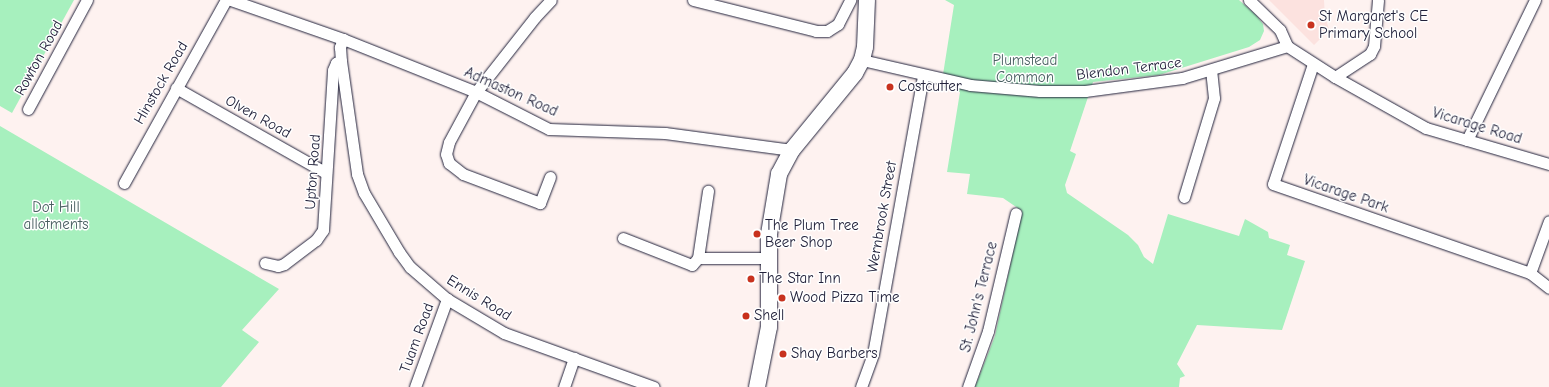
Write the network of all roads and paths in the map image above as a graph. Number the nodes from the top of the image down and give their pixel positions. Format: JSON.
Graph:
{"nodes":[{"id":1,"x":88,"y":0,"type":"edge"},
{"id":2,"x":226,"y":0,"type":"edge"},
{"id":3,"x":230,"y":0,"type":"edge"},
{"id":4,"x":551,"y":0,"type":"edge"},
{"id":5,"x":693,"y":0,"type":"edge"},
{"id":6,"x":850,"y":0,"type":"edge"},
{"id":7,"x":867,"y":0,"type":"edge"},
{"id":8,"x":1249,"y":0,"type":"edge"},
{"id":9,"x":1378,"y":0,"type":"edge"},
{"id":10,"x":1536,"y":0,"type":"edge"},
{"id":11,"x":343,"y":39,"type":"junction"},
{"id":12,"x":1287,"y":46,"type":"junction"},
{"id":13,"x":862,"y":60,"type":"junction"},
{"id":14,"x":341,"y":61,"type":"junction"},
{"id":15,"x":1313,"y":64,"type":"junction"},
{"id":16,"x":1211,"y":70,"type":"junction"},
{"id":17,"x":923,"y":74,"type":"junction"},
{"id":18,"x":1335,"y":77,"type":"junction"},
{"id":19,"x":176,"y":88,"type":"junction"},
{"id":20,"x":476,"y":92,"type":"junction"},
{"id":21,"x":28,"y":109,"type":"dead end"},
{"id":22,"x":1468,"y":140,"type":"junction"},
{"id":23,"x":792,"y":150,"type":"junction"},
{"id":24,"x":1549,"y":164,"type":"edge"},
{"id":25,"x":326,"y":173,"type":"junction"},
{"id":26,"x":550,"y":177,"type":"dead end"},
{"id":27,"x":124,"y":183,"type":"dead end"},
{"id":28,"x":708,"y":191,"type":"dead end"},
{"id":29,"x":1184,"y":197,"type":"dead end"},
{"id":30,"x":1016,"y":213,"type":"dead end"},
{"id":31,"x":1549,"y":221,"type":"edge"},
{"id":32,"x":623,"y":238,"type":"dead end"},
{"id":33,"x":698,"y":258,"type":"junction"},
{"id":34,"x":768,"y":258,"type":"junction"},
{"id":35,"x":265,"y":263,"type":"dead end"},
{"id":36,"x":1530,"y":274,"type":"junction"},
{"id":37,"x":1549,"y":288,"type":"edge"},
{"id":38,"x":447,"y":299,"type":"junction"},
{"id":39,"x":574,"y":358,"type":"junction"},
{"id":40,"x":415,"y":387,"type":"edge"},
{"id":41,"x":564,"y":387,"type":"edge"},
{"id":42,"x":654,"y":387,"type":"edge"},
{"id":43,"x":757,"y":387,"type":"edge"},
{"id":44,"x":861,"y":387,"type":"edge"},
{"id":45,"x":968,"y":387,"type":"edge"}],
"edges":[{"from":1,"to":21,"type":"street","name":"Rowton Road"},
{"from":2,"to":19,"type":"street","name":"Hinstock Road"},
{"from":3,"to":11,"type":"street","name":"Admaston Road"},
{"from":4,"to":20,"type":"street"},
{"from":5,"to":6,"type":"street"},
{"from":7,"to":13,"type":"street"},
{"from":8,"to":12,"type":"street"},
{"from":9,"to":18,"type":"street"},
{"from":10,"to":22,"type":"street"},
{"from":11,"to":14,"type":"street","name":"Ennis Road"},
{"from":11,"to":20,"type":"street","name":"Admaston Road"},
{"from":12,"to":15,"type":"street","name":"Vicarage Road"},
{"from":12,"to":16,"type":"street","name":"Blendon Terrace"},
{"from":13,"to":17,"type":"street","name":"Blendon Terrace"},
{"from":13,"to":23,"type":"street"},
{"from":14,"to":25,"type":"street","name":"Upton Road"},
{"from":14,"to":38,"type":"street","name":"Ennis Road"},
{"from":15,"to":18,"type":"street","name":"Vicarage Road"},
{"from":15,"to":36,"type":"street","name":"Vicarage Park"},
{"from":16,"to":17,"type":"street","name":"Blendon Terrace"},
{"from":16,"to":29,"type":"street"},
{"from":17,"to":44,"type":"street","name":"Wernbrook Street"},
{"from":18,"to":22,"type":"street","name":"Vicarage Road"},
{"from":19,"to":25,"type":"street","name":"Olven Road"},
{"from":19,"to":27,"type":"street","name":"Hinstock Road"},
{"from":20,"to":23,"type":"street","name":"Admaston Road"},
{"from":20,"to":26,"type":"street"},
{"from":22,"to":24,"type":"street","name":"Vicarage Road"},
{"from":23,"to":34,"type":"street"},
{"from":25,"to":35,"type":"street","name":"Upton Road"},
{"from":28,"to":33,"type":"street"},
{"from":30,"to":45,"type":"street","name":"St. John's Terrace"},
{"from":31,"to":36,"type":"street"},
{"from":32,"to":33,"type":"street"},
{"from":33,"to":34,"type":"street"},
{"from":34,"to":43,"type":"street"},
{"from":36,"to":37,"type":"street"},
{"from":38,"to":39,"type":"street","name":"Ennis Road"},
{"from":38,"to":40,"type":"street","name":"Tuam Road"},
{"from":39,"to":41,"type":"street"},
{"from":39,"to":42,"type":"street","name":"Ennis Road"}]}
